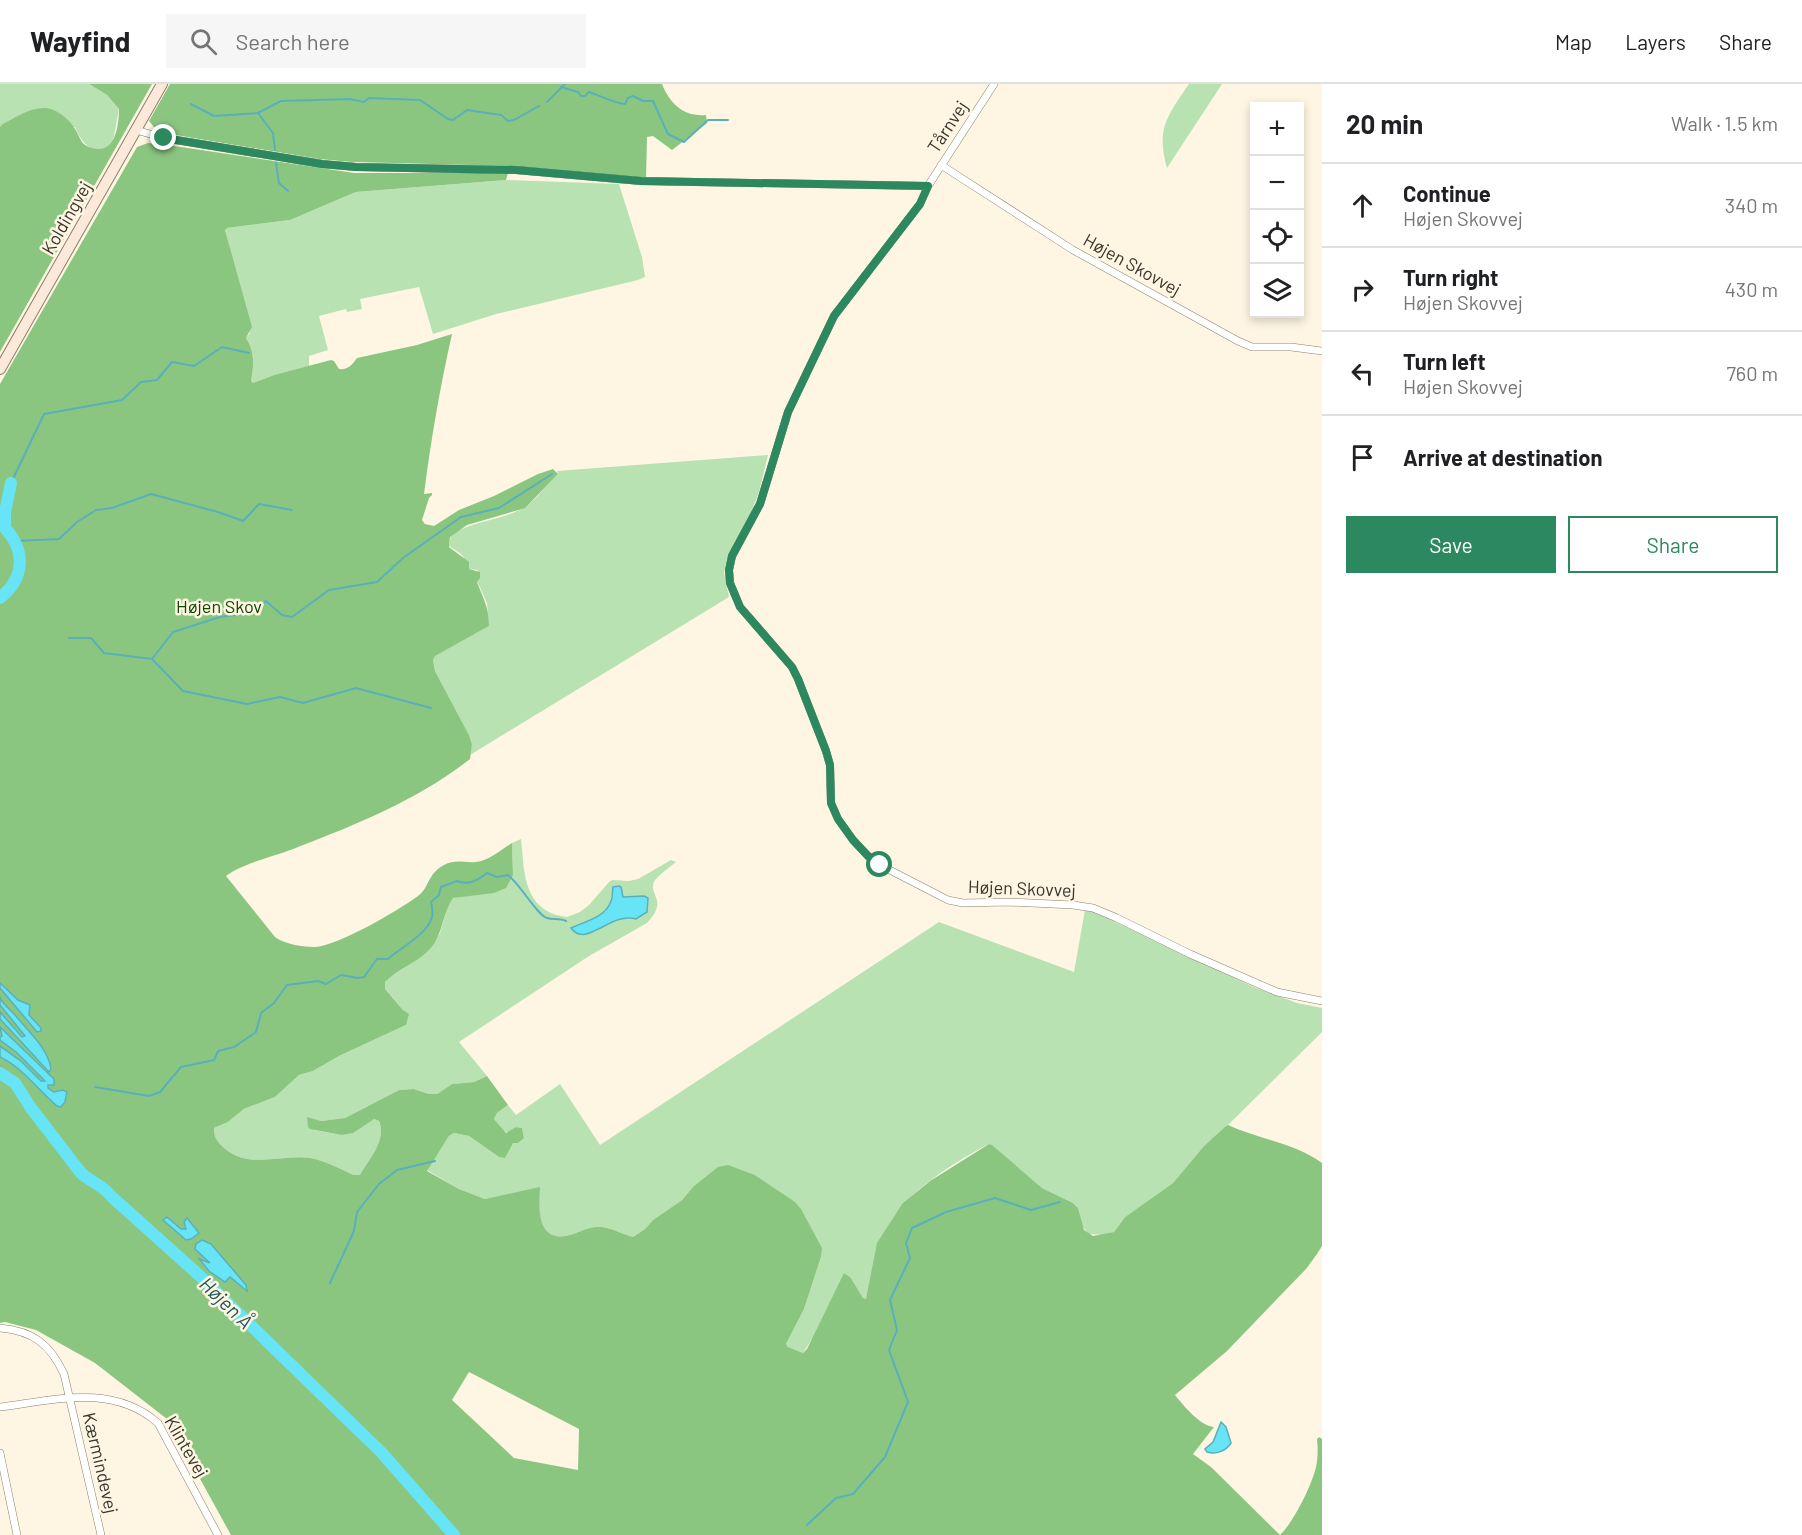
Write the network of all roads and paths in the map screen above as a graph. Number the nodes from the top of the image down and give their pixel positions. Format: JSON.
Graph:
{"nodes":[{"id":1,"x":162,"y":84,"type":"edge"},
{"id":2,"x":994,"y":84,"type":"edge"},
{"id":3,"x":136,"y":130,"type":"junction"},
{"id":4,"x":941,"y":165,"type":"junction"},
{"id":5,"x":928,"y":186,"type":"junction"},
{"id":6,"x":1322,"y":351,"type":"edge"},
{"id":7,"x":0,"y":369,"type":"edge"},
{"id":8,"x":1322,"y":1002,"type":"edge"},
{"id":9,"x":0,"y":1328,"type":"edge"},
{"id":10,"x":70,"y":1398,"type":"junction"},
{"id":11,"x":0,"y":1407,"type":"edge"},
{"id":12,"x":0,"y":1453,"type":"edge"},
{"id":13,"x":17,"y":1535,"type":"edge"},
{"id":14,"x":101,"y":1535,"type":"edge"},
{"id":15,"x":218,"y":1535,"type":"edge"}],
"edges":[{"from":1,"to":3,"type":"main road","name":"Koldingvej"},
{"from":2,"to":4,"type":"street","name":"Tårnvej"},
{"from":3,"to":5,"type":"street"},
{"from":3,"to":7,"type":"main road","name":"Koldingvej"},
{"from":4,"to":5,"type":"street","name":"Tårnvej"},
{"from":4,"to":6,"type":"street","name":"Højen Skovvej"},
{"from":5,"to":8,"type":"street","name":"Højen Skovvej"},
{"from":9,"to":10,"type":"street","name":"Kærmindevej"},
{"from":10,"to":11,"type":"street","name":"Klintevej"},
{"from":10,"to":14,"type":"street","name":"Kærmindevej"},
{"from":10,"to":15,"type":"street","name":"Klintevej"},
{"from":12,"to":13,"type":"street"}]}
